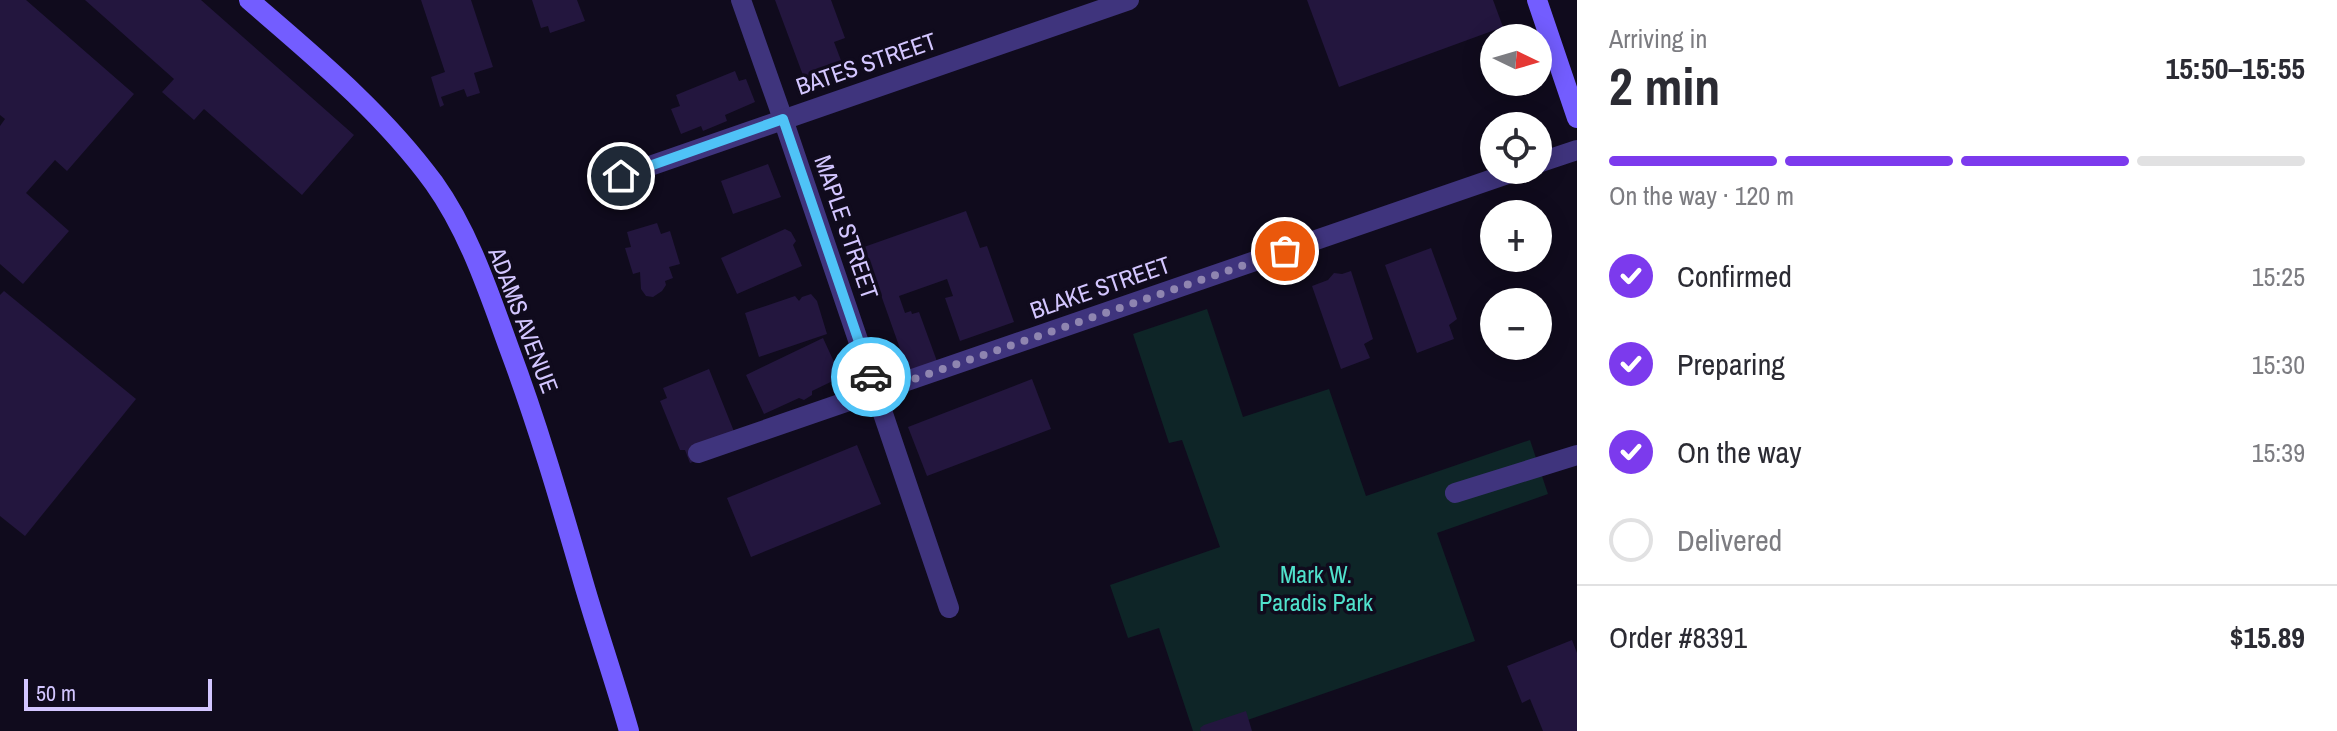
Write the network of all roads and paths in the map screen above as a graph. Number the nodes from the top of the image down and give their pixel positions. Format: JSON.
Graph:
{"nodes":[{"id":1,"x":249,"y":0,"type":"edge"},
{"id":2,"x":741,"y":0,"type":"edge"},
{"id":3,"x":1129,"y":0,"type":"edge"},
{"id":4,"x":1537,"y":0,"type":"edge"},
{"id":5,"x":1577,"y":118,"type":"edge"},
{"id":6,"x":783,"y":119,"type":"junction"},
{"id":7,"x":1577,"y":150,"type":"edge"},
{"id":8,"x":1552,"y":158,"type":"edge"},
{"id":9,"x":621,"y":176,"type":"dead end"},
{"id":10,"x":1480,"y":183,"type":"edge"},
{"id":11,"x":876,"y":392,"type":"junction"},
{"id":12,"x":698,"y":453,"type":"dead end"},
{"id":13,"x":1577,"y":455,"type":"edge"},
{"id":14,"x":1455,"y":493,"type":"dead end"},
{"id":15,"x":949,"y":608,"type":"dead end"},
{"id":16,"x":629,"y":731,"type":"edge"}],
"edges":[{"from":1,"to":16,"type":"street","name":"ADAMS AVENUE"},
{"from":2,"to":6,"type":"street","name":"MAPLE STREET"},
{"from":3,"to":6,"type":"street","name":"BATES STREET"},
{"from":4,"to":5,"type":"street"},
{"from":6,"to":9,"type":"street","name":"BATES STREET"},
{"from":6,"to":11,"type":"street","name":"MAPLE STREET"},
{"from":7,"to":8,"type":"street"},
{"from":10,"to":11,"type":"street","name":"BLAKE STREET"},
{"from":11,"to":12,"type":"street","name":"BLAKE STREET"},
{"from":11,"to":15,"type":"street","name":"MAPLE STREET"},
{"from":13,"to":14,"type":"street"}]}
